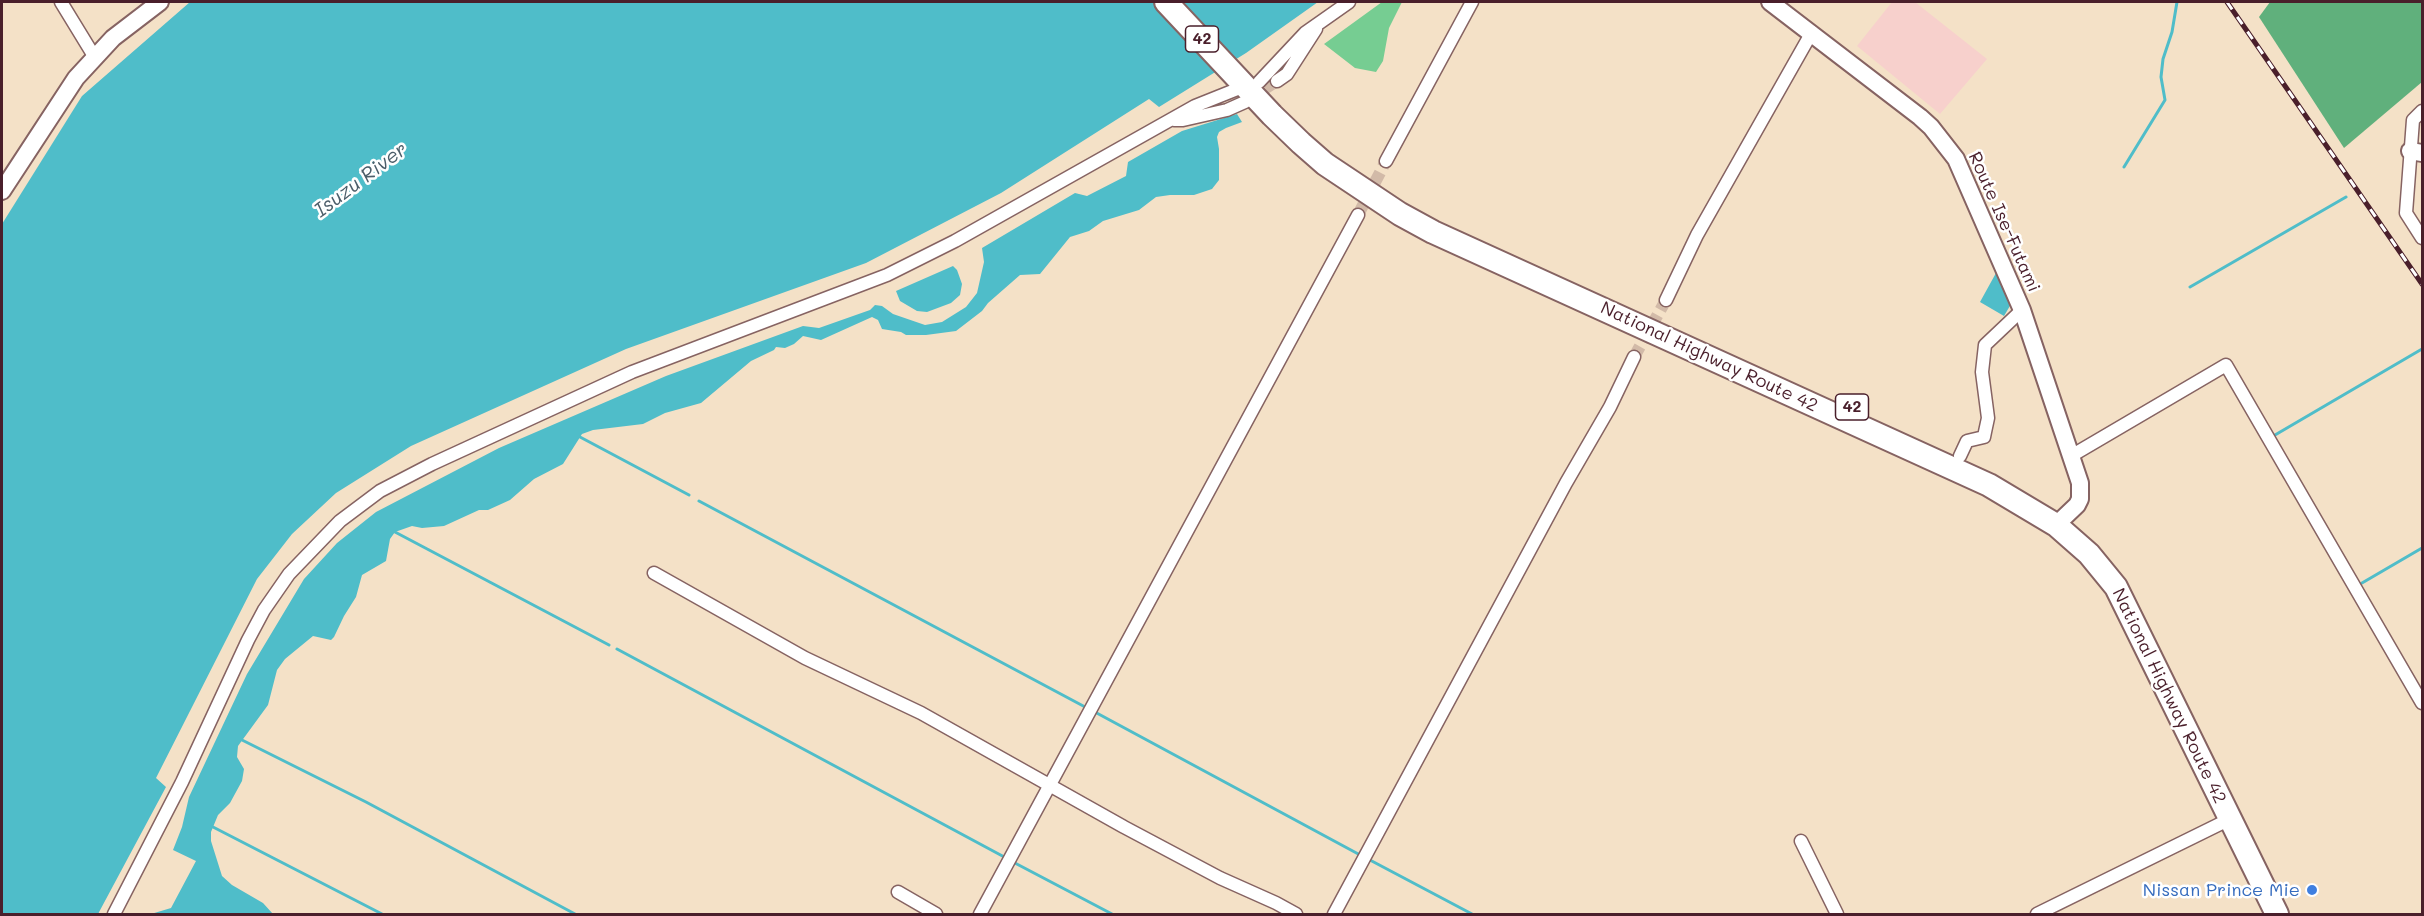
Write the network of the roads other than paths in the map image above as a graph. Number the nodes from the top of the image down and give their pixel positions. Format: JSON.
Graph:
{"nodes":[{"id":1,"x":61,"y":2,"type":"edge"},
{"id":2,"x":160,"y":2,"type":"edge"},
{"id":3,"x":1166,"y":2,"type":"edge"},
{"id":4,"x":1184,"y":2,"type":"edge"},
{"id":5,"x":1349,"y":2,"type":"edge"},
{"id":6,"x":1472,"y":2,"type":"edge"},
{"id":7,"x":1770,"y":2,"type":"edge"},
{"id":8,"x":1320,"y":23,"type":"junction"},
{"id":9,"x":1812,"y":33,"type":"junction"},
{"id":10,"x":94,"y":56,"type":"junction"},
{"id":11,"x":1251,"y":82,"type":"junction"},
{"id":12,"x":2422,"y":111,"type":"edge"},
{"id":13,"x":2416,"y":152,"type":"edge"},
{"id":14,"x":1386,"y":161,"type":"tunnel mouth"},
{"id":15,"x":2,"y":191,"type":"edge"},
{"id":16,"x":1358,"y":215,"type":"tunnel mouth"},
{"id":17,"x":2422,"y":238,"type":"edge"},
{"id":18,"x":1666,"y":300,"type":"tunnel mouth"},
{"id":19,"x":2022,"y":310,"type":"junction"},
{"id":20,"x":1634,"y":357,"type":"tunnel mouth"},
{"id":21,"x":1960,"y":456,"type":"junction"},
{"id":22,"x":2071,"y":456,"type":"junction"},
{"id":23,"x":2061,"y":521,"type":"junction"},
{"id":24,"x":654,"y":573,"type":"dead end"},
{"id":25,"x":2422,"y":703,"type":"edge"},
{"id":26,"x":1050,"y":785,"type":"junction"},
{"id":27,"x":2230,"y":819,"type":"junction"},
{"id":28,"x":1801,"y":841,"type":"dead end"},
{"id":29,"x":898,"y":892,"type":"dead end"},
{"id":30,"x":114,"y":915,"type":"edge"},
{"id":31,"x":936,"y":915,"type":"edge"},
{"id":32,"x":980,"y":915,"type":"edge"},
{"id":33,"x":1296,"y":915,"type":"edge"},
{"id":34,"x":1334,"y":915,"type":"edge"},
{"id":35,"x":1837,"y":915,"type":"edge"},
{"id":36,"x":2037,"y":915,"type":"edge"},
{"id":37,"x":2277,"y":915,"type":"edge"},
{"id":38,"x":2292,"y":915,"type":"edge"}],
"edges":[{"from":1,"to":10,"type":"street"},
{"from":2,"to":10,"type":"main road"},
{"from":3,"to":11,"type":"highway","name":"National Highway Route 42","number":"42"},
{"from":4,"to":11,"type":"highway","name":"National Highway Route 42","number":"42"},
{"from":5,"to":8,"type":"street"},
{"from":6,"to":14,"type":"street"},
{"from":7,"to":9,"type":"main road","name":"Route Ise-Futami"},
{"from":8,"to":11,"type":"street"},
{"from":8,"to":11,"type":"street"},
{"from":9,"to":18,"type":"street"},
{"from":9,"to":19,"type":"main road","name":"Route Ise-Futami"},
{"from":10,"to":15,"type":"main road"},
{"from":11,"to":21,"type":"highway","name":"National Highway Route 42","number":"42"},
{"from":11,"to":23,"type":"highway","name":"National Highway Route 42","number":"42"},
{"from":11,"to":30,"type":"street"},
{"from":12,"to":13,"type":"street"},
{"from":13,"to":17,"type":"street"},
{"from":16,"to":26,"type":"street"},
{"from":19,"to":21,"type":"street"},
{"from":19,"to":22,"type":"main road","name":"Route Ise-Futami"},
{"from":20,"to":34,"type":"street"},
{"from":21,"to":23,"type":"highway","name":"National Highway Route 42","number":"42"},
{"from":22,"to":23,"type":"main road","name":"Route Ise-Futami"},
{"from":22,"to":25,"type":"street"},
{"from":23,"to":27,"type":"highway","name":"National Highway Route 42","number":"42"},
{"from":23,"to":38,"type":"highway","name":"National Highway Route 42","number":"42"},
{"from":24,"to":26,"type":"street"},
{"from":26,"to":32,"type":"street"},
{"from":26,"to":33,"type":"street"},
{"from":27,"to":36,"type":"street"},
{"from":27,"to":37,"type":"highway","name":"National Highway Route 42","number":"42"},
{"from":28,"to":35,"type":"street"},
{"from":29,"to":31,"type":"street"}]}
